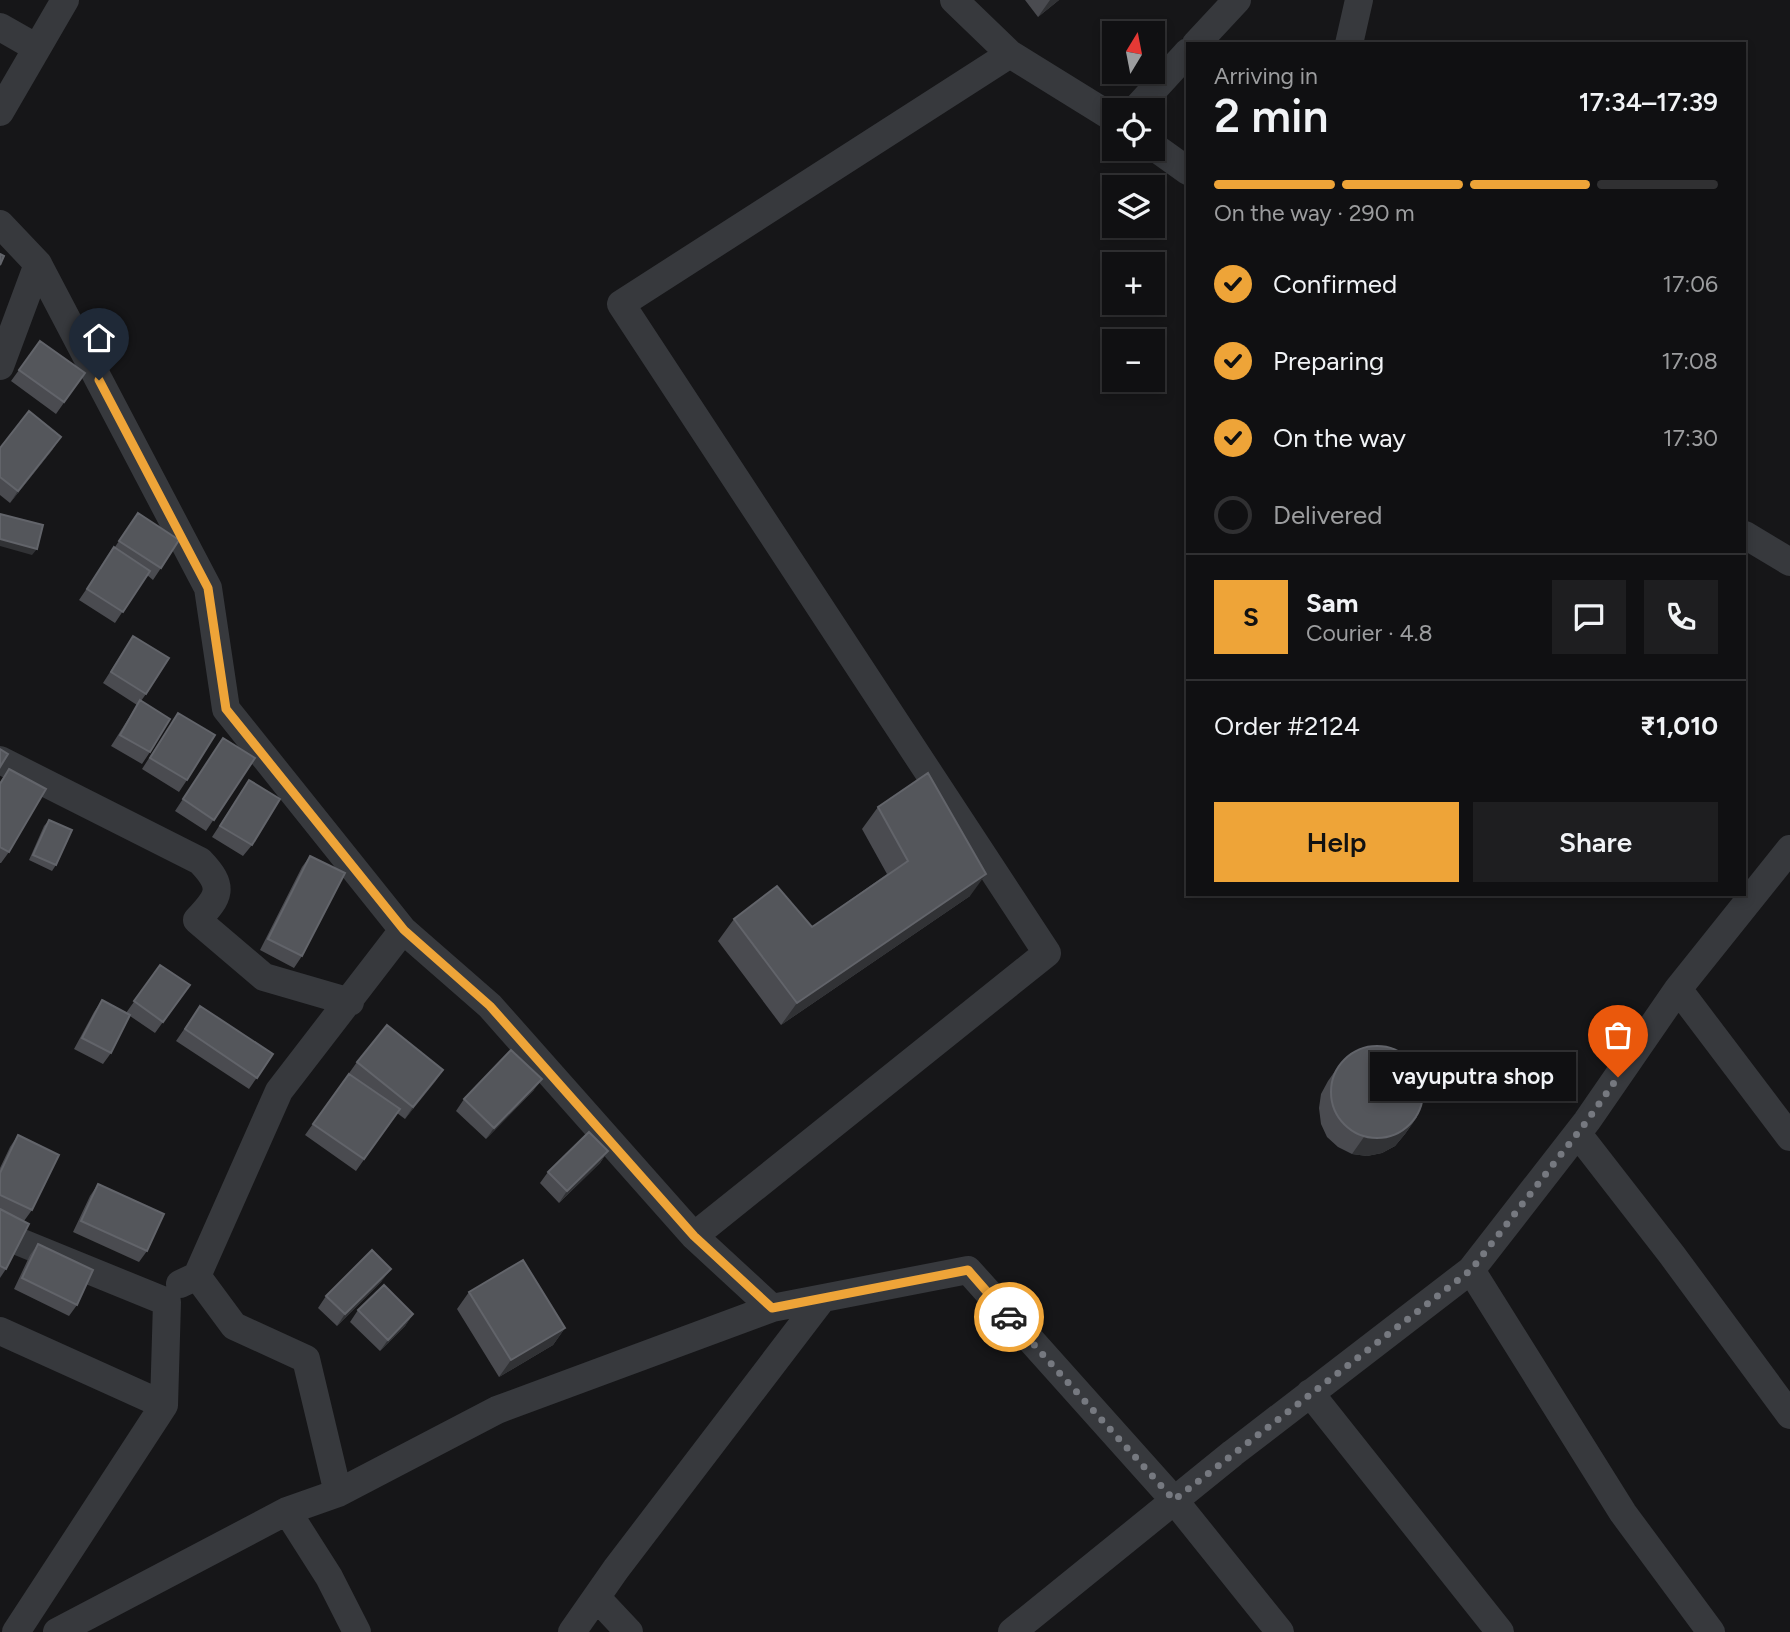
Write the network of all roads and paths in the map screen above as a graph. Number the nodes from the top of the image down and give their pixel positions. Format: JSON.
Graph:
{"nodes":[{"id":1,"x":65,"y":0,"type":"edge"},
{"id":2,"x":954,"y":0,"type":"edge"},
{"id":3,"x":1237,"y":0,"type":"edge"},
{"id":4,"x":1360,"y":0,"type":"edge"},
{"id":5,"x":0,"y":27,"type":"edge"},
{"id":6,"x":1198,"y":42,"type":"edge"},
{"id":7,"x":1350,"y":42,"type":"edge"},
{"id":8,"x":37,"y":48,"type":"junction"},
{"id":9,"x":1010,"y":54,"type":"junction"},
{"id":10,"x":1186,"y":54,"type":"edge"},
{"id":11,"x":1146,"y":98,"type":"edge"},
{"id":12,"x":1102,"y":111,"type":"edge"},
{"id":13,"x":0,"y":112,"type":"edge"},
{"id":14,"x":1165,"y":155,"type":"edge"},
{"id":15,"x":1186,"y":170,"type":"edge"},
{"id":16,"x":0,"y":224,"type":"edge"},
{"id":17,"x":38,"y":264,"type":"junction"},
{"id":18,"x":0,"y":366,"type":"edge"},
{"id":19,"x":1746,"y":536,"type":"edge"},
{"id":20,"x":1790,"y":562,"type":"edge"},
{"id":21,"x":0,"y":760,"type":"edge"},
{"id":22,"x":1790,"y":849,"type":"edge"},
{"id":23,"x":404,"y":930,"type":"junction"},
{"id":24,"x":1678,"y":989,"type":"junction"},
{"id":25,"x":350,"y":1002,"type":"junction"},
{"id":26,"x":1578,"y":1134,"type":"junction"},
{"id":27,"x":1790,"y":1137,"type":"edge"},
{"id":28,"x":0,"y":1234,"type":"edge"},
{"id":29,"x":694,"y":1236,"type":"junction"},
{"id":30,"x":1471,"y":1270,"type":"junction"},
{"id":31,"x":197,"y":1276,"type":"junction"},
{"id":32,"x":822,"y":1299,"type":"junction"},
{"id":33,"x":167,"y":1302,"type":"junction"},
{"id":34,"x":772,"y":1308,"type":"junction"},
{"id":35,"x":0,"y":1331,"type":"edge"},
{"id":36,"x":1310,"y":1393,"type":"junction"},
{"id":37,"x":164,"y":1405,"type":"junction"},
{"id":38,"x":1790,"y":1415,"type":"edge"},
{"id":39,"x":338,"y":1493,"type":"junction"},
{"id":40,"x":1174,"y":1500,"type":"junction"},
{"id":41,"x":287,"y":1511,"type":"junction"},
{"id":42,"x":597,"y":1598,"type":"junction"},
{"id":43,"x":1024,"y":1629,"type":"edge"},
{"id":44,"x":16,"y":1632,"type":"edge"},
{"id":45,"x":57,"y":1632,"type":"edge"},
{"id":46,"x":357,"y":1632,"type":"edge"},
{"id":47,"x":572,"y":1632,"type":"edge"},
{"id":48,"x":629,"y":1632,"type":"edge"},
{"id":49,"x":1280,"y":1632,"type":"edge"},
{"id":50,"x":1500,"y":1632,"type":"edge"},
{"id":51,"x":1711,"y":1632,"type":"edge"}],
"edges":[{"from":1,"to":8,"type":"street"},
{"from":2,"to":9,"type":"street"},
{"from":3,"to":6,"type":"street"},
{"from":4,"to":7,"type":"street"},
{"from":5,"to":8,"type":"street"},
{"from":8,"to":13,"type":"street"},
{"from":9,"to":12,"type":"street"},
{"from":9,"to":29,"type":"street"},
{"from":10,"to":11,"type":"street"},
{"from":14,"to":15,"type":"street"},
{"from":16,"to":17,"type":"street"},
{"from":17,"to":18,"type":"street"},
{"from":17,"to":23,"type":"street"},
{"from":19,"to":20,"type":"street"},
{"from":21,"to":25,"type":"street"},
{"from":22,"to":24,"type":"street"},
{"from":23,"to":25,"type":"street"},
{"from":23,"to":29,"type":"street"},
{"from":24,"to":26,"type":"street"},
{"from":24,"to":27,"type":"street"},
{"from":25,"to":31,"type":"street"},
{"from":26,"to":30,"type":"street"},
{"from":26,"to":38,"type":"street"},
{"from":28,"to":33,"type":"street"},
{"from":29,"to":34,"type":"street"},
{"from":30,"to":36,"type":"street"},
{"from":30,"to":51,"type":"street"},
{"from":31,"to":33,"type":"street"},
{"from":31,"to":39,"type":"street"},
{"from":32,"to":34,"type":"street"},
{"from":32,"to":40,"type":"street"},
{"from":32,"to":42,"type":"street"},
{"from":33,"to":37,"type":"street"},
{"from":34,"to":39,"type":"street"},
{"from":35,"to":37,"type":"street"},
{"from":36,"to":40,"type":"street"},
{"from":36,"to":50,"type":"street"},
{"from":37,"to":44,"type":"street"},
{"from":39,"to":41,"type":"street"},
{"from":40,"to":43,"type":"street"},
{"from":40,"to":49,"type":"street"},
{"from":41,"to":45,"type":"street"},
{"from":41,"to":46,"type":"street"},
{"from":42,"to":47,"type":"street"},
{"from":42,"to":48,"type":"street"}]}
